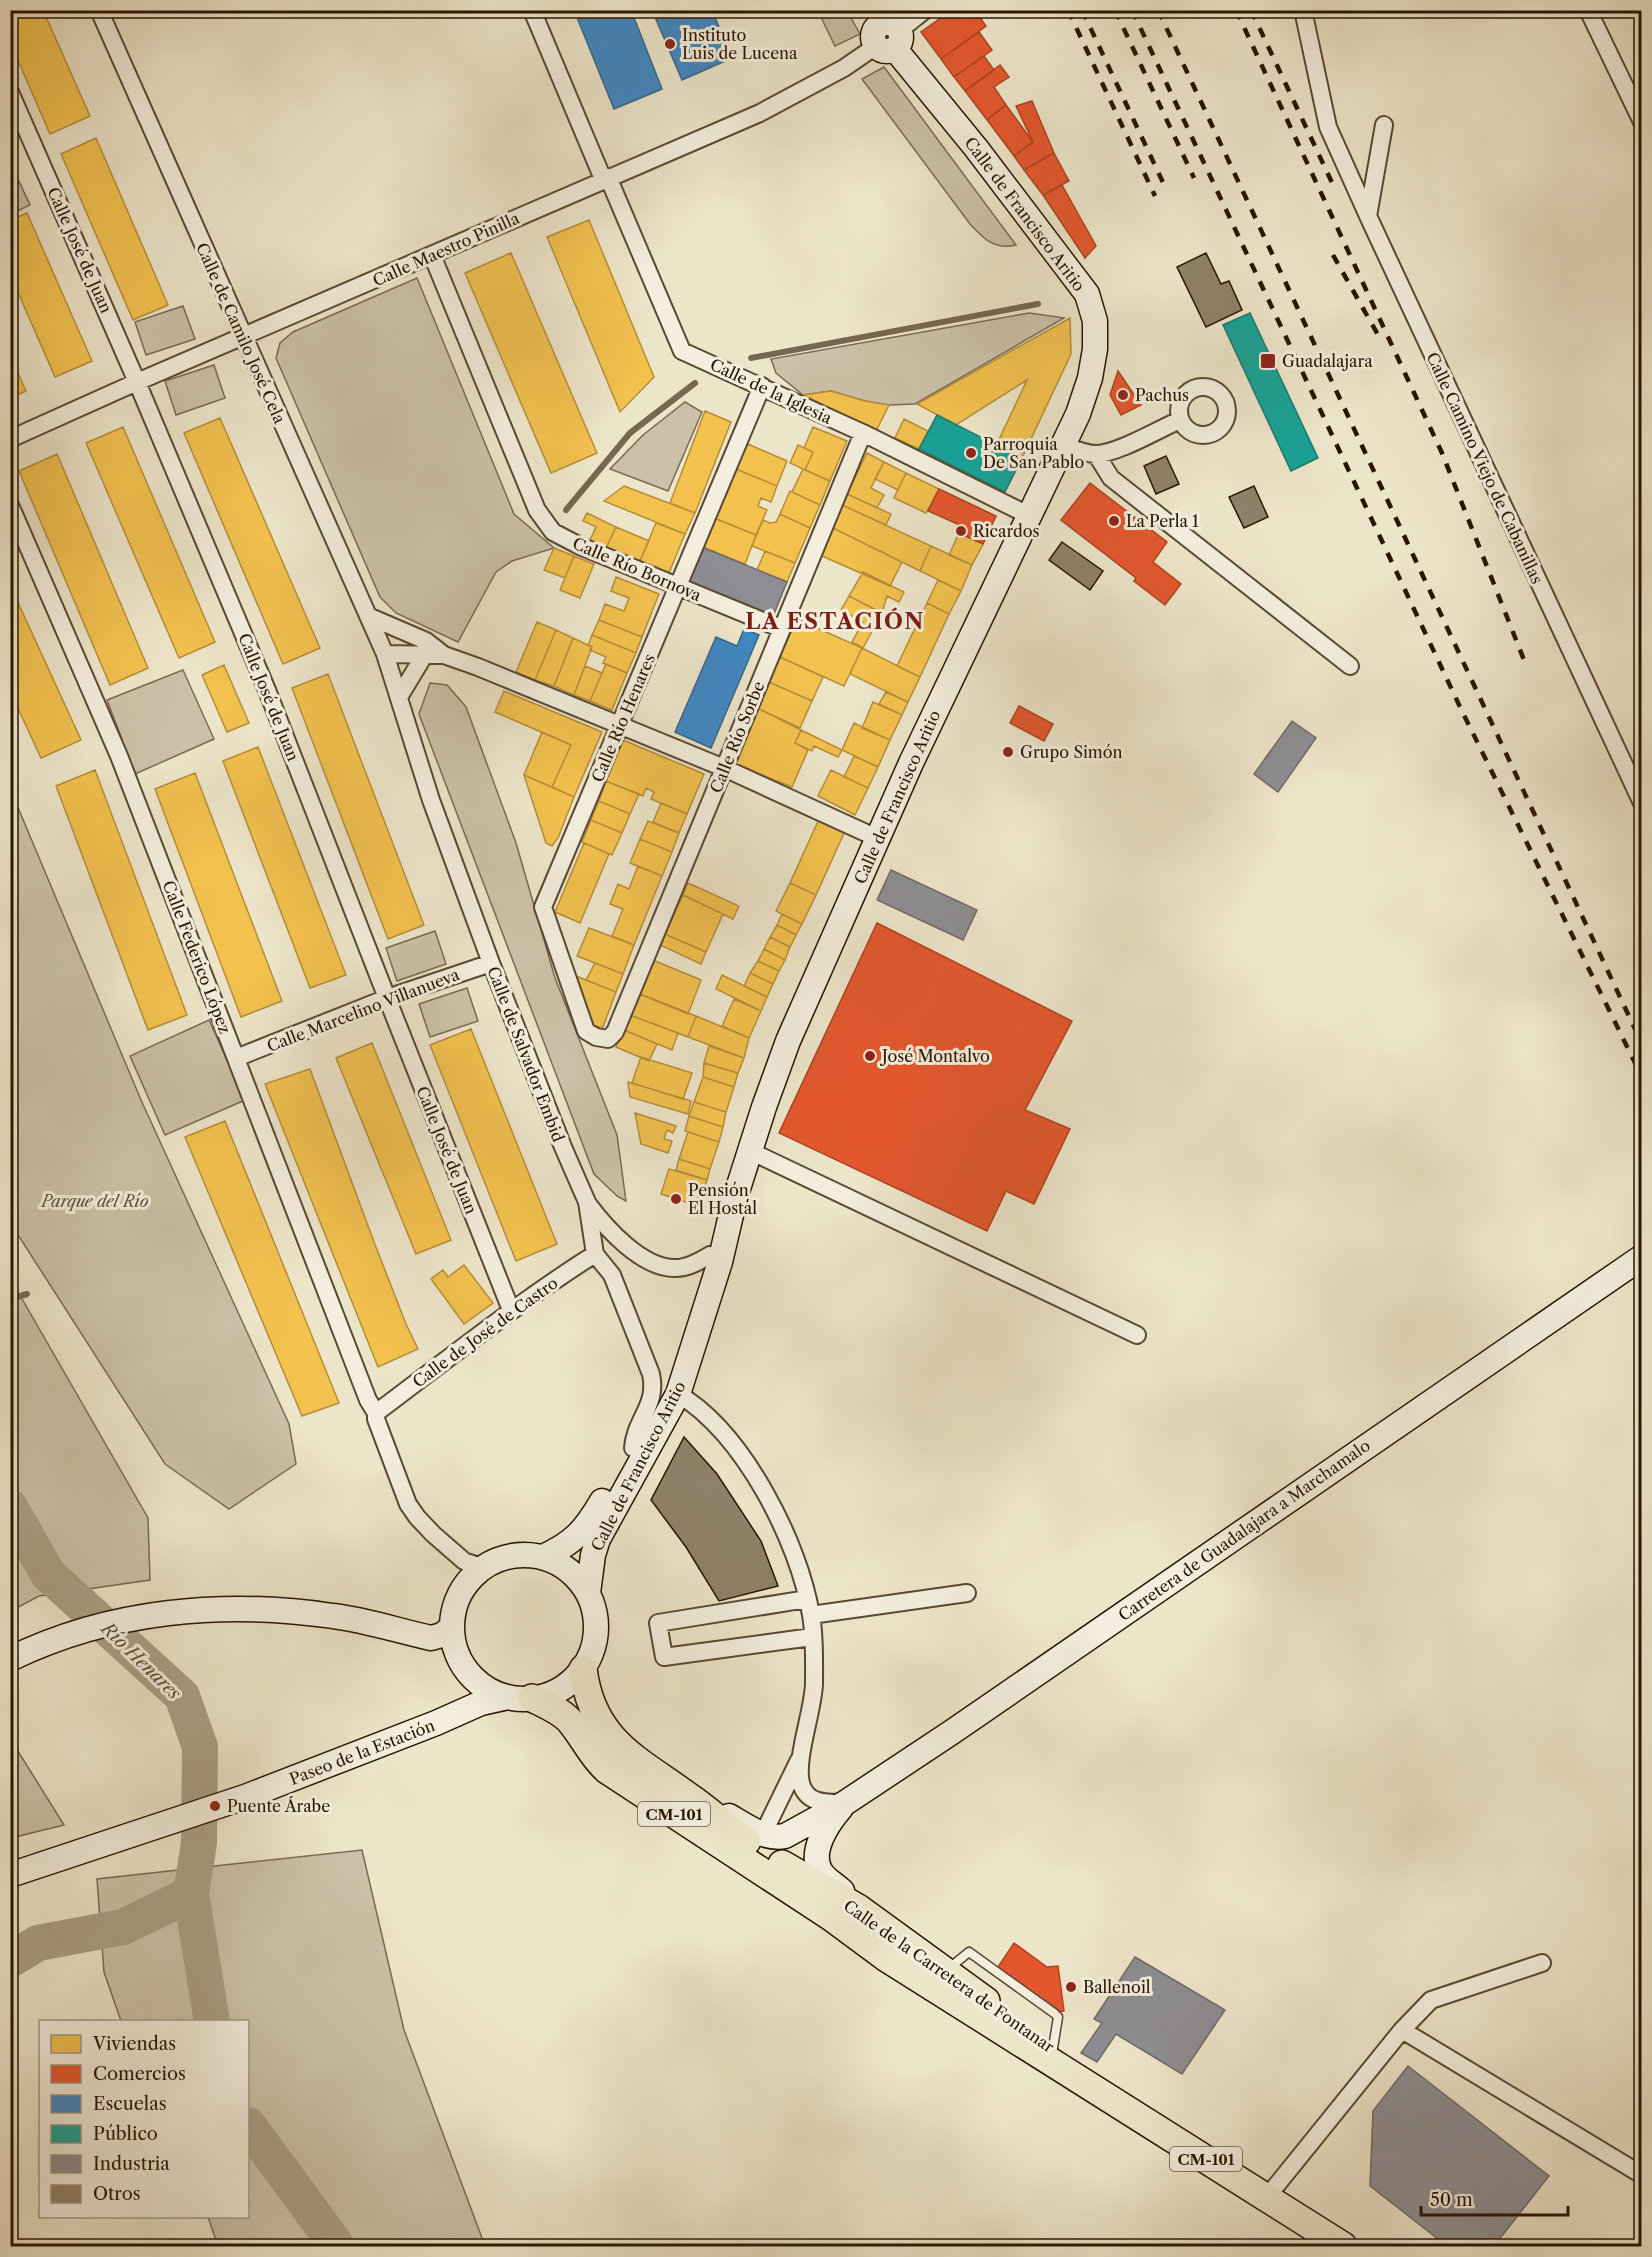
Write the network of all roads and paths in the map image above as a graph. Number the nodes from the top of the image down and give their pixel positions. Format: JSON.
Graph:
{"nodes":[{"id":1,"x":99,"y":10,"type":"edge"},
{"id":2,"x":532,"y":10,"type":"edge"},
{"id":3,"x":925,"y":10,"type":"edge"},
{"id":4,"x":1303,"y":10,"type":"edge"},
{"id":5,"x":1588,"y":10,"type":"edge"},
{"id":6,"x":884,"y":32,"type":"edge"},
{"id":7,"x":10,"y":92,"type":"edge"},
{"id":8,"x":1641,"y":122,"type":"edge"},
{"id":9,"x":1384,"y":125,"type":"dead end"},
{"id":10,"x":605,"y":178,"type":"junction"},
{"id":11,"x":1368,"y":216,"type":"junction"},
{"id":12,"x":432,"y":255,"type":"junction"},
{"id":13,"x":244,"y":337,"type":"junction"},
{"id":14,"x":137,"y":382,"type":"junction"},
{"id":15,"x":762,"y":386,"type":"junction"},
{"id":16,"x":1180,"y":420,"type":"dead end"},
{"id":17,"x":862,"y":433,"type":"junction"},
{"id":18,"x":10,"y":439,"type":"edge"},
{"id":19,"x":1064,"y":445,"type":"junction"},
{"id":20,"x":1096,"y":454,"type":"junction"},
{"id":21,"x":10,"y":505,"type":"edge"},
{"id":22,"x":1028,"y":515,"type":"junction"},
{"id":23,"x":678,"y":586,"type":"junction"},
{"id":24,"x":368,"y":616,"type":"junction"},
{"id":25,"x":782,"y":629,"type":"junction"},
{"id":26,"x":385,"y":654,"type":"junction"},
{"id":27,"x":425,"y":654,"type":"junction"},
{"id":28,"x":444,"y":655,"type":"junction"},
{"id":29,"x":1350,"y":666,"type":"dead end"},
{"id":30,"x":399,"y":697,"type":"junction"},
{"id":31,"x":620,"y":725,"type":"junction"},
{"id":32,"x":724,"y":768,"type":"junction"},
{"id":33,"x":1641,"y":803,"type":"edge"},
{"id":34,"x":877,"y":838,"type":"junction"},
{"id":35,"x":491,"y":963,"type":"junction"},
{"id":36,"x":387,"y":998,"type":"junction"},
{"id":37,"x":608,"y":1039,"type":"joint"},
{"id":38,"x":236,"y":1058,"type":"junction"},
{"id":39,"x":750,"y":1151,"type":"junction"},
{"id":40,"x":735,"y":1198,"type":"junction"},
{"id":41,"x":587,"y":1202,"type":"junction"},
{"id":42,"x":595,"y":1254,"type":"junction"},
{"id":43,"x":710,"y":1255,"type":"junction"},
{"id":44,"x":1641,"y":1257,"type":"edge"},
{"id":45,"x":511,"y":1310,"type":"junction"},
{"id":46,"x":1137,"y":1335,"type":"dead end"},
{"id":47,"x":678,"y":1394,"type":"junction"},
{"id":48,"x":376,"y":1413,"type":"junction"},
{"id":49,"x":633,"y":1448,"type":"junction"},
{"id":50,"x":543,"y":1557,"type":"junction"},
{"id":51,"x":487,"y":1566,"type":"junction"},
{"id":52,"x":588,"y":1593,"type":"junction"},
{"id":53,"x":967,"y":1593,"type":"dead end"},
{"id":54,"x":809,"y":1607,"type":"junction"},
{"id":55,"x":452,"y":1627,"type":"junction"},
{"id":56,"x":812,"y":1637,"type":"junction"},
{"id":57,"x":10,"y":1659,"type":"edge"},
{"id":58,"x":583,"y":1669,"type":"junction"},
{"id":59,"x":520,"y":1697,"type":"junction"},
{"id":60,"x":801,"y":1757,"type":"junction"},
{"id":61,"x":692,"y":1798,"type":"junction"},
{"id":62,"x":846,"y":1803,"type":"junction"},
{"id":63,"x":763,"y":1834,"type":"junction"},
{"id":64,"x":10,"y":1875,"type":"edge"},
{"id":65,"x":858,"y":1908,"type":"junction"},
{"id":66,"x":1542,"y":1963,"type":"dead end"},
{"id":67,"x":1402,"y":2031,"type":"junction"},
{"id":68,"x":1049,"y":2054,"type":"junction"},
{"id":69,"x":1641,"y":2175,"type":"edge"},
{"id":70,"x":1267,"y":2198,"type":"junction"},
{"id":71,"x":1343,"y":2247,"type":"edge"}],
"edges":[{"from":1,"to":13,"type":"street","name":"Calle de Camilo José Cela"},
{"from":2,"to":10,"type":"street","name":"Calle de la Iglesia"},
{"from":3,"to":6,"type":"street","name":"Calle Maestro Pinilla"},
{"from":4,"to":11,"type":"street","name":"Calle Camino Viejo de Cabanillas"},
{"from":5,"to":8,"type":"street"},
{"from":6,"to":10,"type":"street","name":"Calle Maestro Pinilla"},
{"from":6,"to":19,"type":"main road","name":"Calle de Francisco Aritio"},
{"from":7,"to":14,"type":"street","name":"Calle José de Juan"},
{"from":9,"to":11,"type":"street"},
{"from":10,"to":12,"type":"street","name":"Calle Maestro Pinilla"},
{"from":10,"to":15,"type":"street","name":"Calle de la Iglesia"},
{"from":11,"to":33,"type":"street","name":"Calle Camino Viejo de Cabanillas"},
{"from":12,"to":13,"type":"street","name":"Calle Maestro Pinilla"},
{"from":12,"to":23,"type":"street","name":"Calle Río Bornova"},
{"from":13,"to":14,"type":"street","name":"Calle Maestro Pinilla"},
{"from":13,"to":24,"type":"street","name":"Calle de Camilo José Cela"},
{"from":14,"to":18,"type":"street","name":"Calle Maestro Pinilla"},
{"from":14,"to":36,"type":"street","name":"Calle José de Juan"},
{"from":15,"to":17,"type":"street","name":"Calle de la Iglesia"},
{"from":15,"to":23,"type":"street","name":"Calle Río Henares"},
{"from":16,"to":20,"type":"street"},
{"from":17,"to":22,"type":"street","name":"Calle de la Iglesia"},
{"from":17,"to":25,"type":"street","name":"Calle Río Sorbe"},
{"from":19,"to":20,"type":"street"},
{"from":19,"to":22,"type":"main road","name":"Calle de Francisco Aritio"},
{"from":20,"to":29,"type":"street"},
{"from":21,"to":38,"type":"street","name":"Calle Federico López"},
{"from":22,"to":34,"type":"main road","name":"Calle de Francisco Aritio"},
{"from":23,"to":25,"type":"street","name":"Calle Río Bornova"},
{"from":23,"to":31,"type":"street","name":"Calle Río Henares"},
{"from":24,"to":26,"type":"street","name":"Calle de Camilo José Cela"},
{"from":24,"to":28,"type":"street"},
{"from":25,"to":32,"type":"street","name":"Calle Río Sorbe"},
{"from":26,"to":27,"type":"street"},
{"from":26,"to":30,"type":"street","name":"Calle de Salvador Embid"},
{"from":27,"to":28,"type":"street"},
{"from":27,"to":30,"type":"street"},
{"from":28,"to":31,"type":"street"},
{"from":30,"to":35,"type":"street","name":"Calle de Salvador Embid"},
{"from":31,"to":32,"type":"street"},
{"from":31,"to":37,"type":"street","name":"Calle Río Henares"},
{"from":32,"to":34,"type":"street"},
{"from":32,"to":37,"type":"street","name":"Calle Río Sorbe"},
{"from":34,"to":39,"type":"main road","name":"Calle de Francisco Aritio"},
{"from":35,"to":36,"type":"street","name":"Calle Marcelino Villanueva"},
{"from":35,"to":41,"type":"street","name":"Calle de Salvador Embid"},
{"from":36,"to":38,"type":"street","name":"Calle Marcelino Villanueva"},
{"from":36,"to":45,"type":"street","name":"Calle José de Juan"},
{"from":38,"to":48,"type":"street","name":"Calle Federico López"},
{"from":39,"to":40,"type":"main road","name":"Calle de Francisco Aritio"},
{"from":39,"to":46,"type":"street"},
{"from":40,"to":43,"type":"main road","name":"Calle de Francisco Aritio"},
{"from":40,"to":47,"type":"main road","name":"Calle de Francisco Aritio"},
{"from":41,"to":42,"type":"street","name":"Calle de Salvador Embid"},
{"from":41,"to":43,"type":"street"},
{"from":42,"to":45,"type":"street","name":"Calle de José de Castro"},
{"from":42,"to":49,"type":"street","name":"Calle de Salvador Embid"},
{"from":43,"to":49,"type":"main road","name":"Calle de Francisco Aritio"},
{"from":44,"to":62,"type":"main road","name":"Carretera de Guadalajara a Marchamalo"},
{"from":45,"to":48,"type":"street","name":"Calle de José de Castro"},
{"from":47,"to":52,"type":"main road","name":"Calle de Francisco Aritio"},
{"from":47,"to":54,"type":"street"},
{"from":48,"to":51,"type":"street","name":"Calle Federico López"},
{"from":49,"to":50,"type":"main road","name":"Calle de Francisco Aritio"},
{"from":50,"to":51,"type":"main road"},
{"from":50,"to":52,"type":"main road"},
{"from":51,"to":55,"type":"main road"},
{"from":52,"to":58,"type":"main road"},
{"from":53,"to":54,"type":"street"},
{"from":54,"to":56,"type":"street"},
{"from":54,"to":56,"type":"street"},
{"from":55,"to":57,"type":"main road"},
{"from":55,"to":59,"type":"main road"},
{"from":56,"to":60,"type":"street"},
{"from":58,"to":59,"type":"main road"},
{"from":58,"to":61,"type":"main road","name":"Calle de la Carretera de Fontanar","number":"CM-101"},
{"from":59,"to":64,"type":"main road","name":"Paseo de la Estación"},
{"from":59,"to":68,"type":"main road","name":"Calle de la Carretera de Fontanar","number":"CM-101"},
{"from":60,"to":62,"type":"street"},
{"from":60,"to":63,"type":"street"},
{"from":61,"to":63,"type":"main road"},
{"from":61,"to":65,"type":"main road","name":"Calle de la Carretera de Fontanar","number":"CM-101"},
{"from":62,"to":63,"type":"main road"},
{"from":62,"to":65,"type":"main road"},
{"from":65,"to":68,"type":"main road","name":"Calle de la Carretera de Fontanar","number":"CM-101"},
{"from":66,"to":67,"type":"street"},
{"from":67,"to":69,"type":"street"},
{"from":67,"to":70,"type":"street"},
{"from":68,"to":70,"type":"main road","name":"Calle de la Carretera de Fontanar","number":"CM-101"},
{"from":70,"to":71,"type":"main road","name":"Calle de la Carretera de Fontanar","number":"CM-101"}]}
